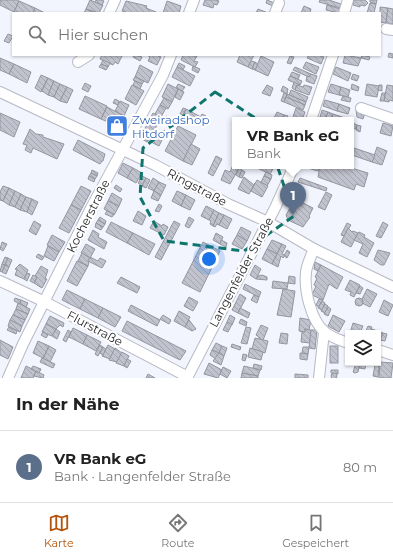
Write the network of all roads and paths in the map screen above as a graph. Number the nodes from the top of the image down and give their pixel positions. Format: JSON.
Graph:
{"nodes":[{"id":1,"x":115,"y":0,"type":"edge"},
{"id":2,"x":194,"y":0,"type":"edge"},
{"id":3,"x":348,"y":0,"type":"edge"},
{"id":4,"x":279,"y":2,"type":"dead end"},
{"id":5,"x":109,"y":12,"type":"edge"},
{"id":6,"x":189,"y":12,"type":"edge"},
{"id":7,"x":275,"y":12,"type":"edge"},
{"id":8,"x":344,"y":12,"type":"edge"},
{"id":9,"x":87,"y":56,"type":"edge"},
{"id":10,"x":171,"y":56,"type":"edge"},
{"id":11,"x":333,"y":56,"type":"edge"},
{"id":12,"x":78,"y":62,"type":"dead end"},
{"id":13,"x":0,"y":92,"type":"edge"},
{"id":14,"x":362,"y":108,"type":"dead end"},
{"id":15,"x":312,"y":117,"type":"edge"},
{"id":16,"x":393,"y":119,"type":"edge"},
{"id":17,"x":123,"y":150,"type":"junction"},
{"id":18,"x":293,"y":169,"type":"edge"},
{"id":19,"x":268,"y":222,"type":"junction"},
{"id":20,"x":314,"y":249,"type":"junction"},
{"id":21,"x":0,"y":281,"type":"edge"},
{"id":22,"x":393,"y":287,"type":"edge"},
{"id":23,"x":45,"y":302,"type":"junction"},
{"id":24,"x":324,"y":332,"type":"junction"},
{"id":25,"x":345,"y":342,"type":"edge"},
{"id":26,"x":381,"y":351,"type":"edge"},
{"id":27,"x":393,"y":355,"type":"edge"},
{"id":28,"x":188,"y":377,"type":"edge"},
{"id":29,"x":8,"y":378,"type":"edge"},
{"id":30,"x":319,"y":378,"type":"edge"}],
"edges":[{"from":1,"to":5,"type":"street"},
{"from":2,"to":6,"type":"street"},
{"from":3,"to":8,"type":"street"},
{"from":4,"to":7,"type":"street"},
{"from":9,"to":12,"type":"street"},
{"from":10,"to":17,"type":"street","name":"Kocherstraße"},
{"from":11,"to":15,"type":"street"},
{"from":13,"to":17,"type":"street","name":"Ringstraße"},
{"from":14,"to":16,"type":"street"},
{"from":17,"to":19,"type":"street","name":"Ringstraße"},
{"from":17,"to":23,"type":"street","name":"Kocherstraße"},
{"from":18,"to":19,"type":"street","name":"Langenfelder Straße"},
{"from":19,"to":20,"type":"street","name":"Ringstraße"},
{"from":19,"to":28,"type":"street","name":"Langenfelder Straße"},
{"from":20,"to":22,"type":"street","name":"Ringstraße"},
{"from":20,"to":24,"type":"street"},
{"from":21,"to":23,"type":"street","name":"Flurstraße"},
{"from":23,"to":28,"type":"street","name":"Flurstraße"},
{"from":23,"to":29,"type":"street","name":"Kocherstraße"},
{"from":24,"to":25,"type":"street"},
{"from":24,"to":30,"type":"street"},
{"from":26,"to":27,"type":"street"}]}
